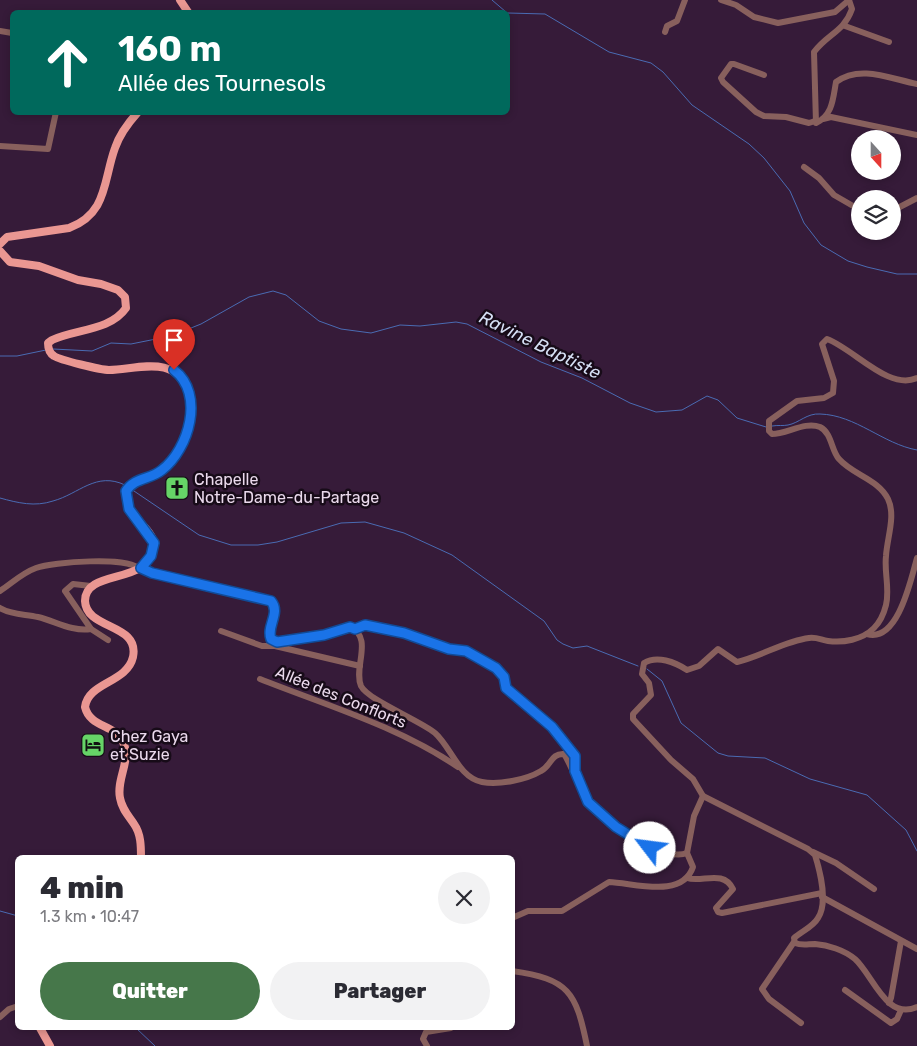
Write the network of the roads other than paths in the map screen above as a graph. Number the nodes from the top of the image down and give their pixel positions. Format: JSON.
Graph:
{"nodes":[{"id":1,"x":685,"y":0,"type":"edge"},
{"id":2,"x":721,"y":0,"type":"edge"},
{"id":3,"x":849,"y":0,"type":"edge"},
{"id":4,"x":845,"y":26,"type":"junction"},
{"id":5,"x":665,"y":32,"type":"dead end"},
{"id":6,"x":889,"y":42,"type":"dead end"},
{"id":7,"x":764,"y":75,"type":"dead end"},
{"id":8,"x":917,"y":84,"type":"edge"},
{"id":9,"x":55,"y":115,"type":"edge"},
{"id":10,"x":136,"y":115,"type":"edge"},
{"id":11,"x":823,"y":119,"type":"junction"},
{"id":12,"x":815,"y":121,"type":"junction"},
{"id":13,"x":917,"y":135,"type":"edge"},
{"id":14,"x":0,"y":146,"type":"edge"},
{"id":15,"x":804,"y":167,"type":"dead end"},
{"id":16,"x":917,"y":198,"type":"edge"},
{"id":17,"x":851,"y":205,"type":"edge"},
{"id":18,"x":901,"y":206,"type":"edge"},
{"id":19,"x":0,"y":244,"type":"edge"},
{"id":20,"x":0,"y":251,"type":"edge"},
{"id":21,"x":917,"y":378,"type":"edge"},
{"id":22,"x":917,"y":558,"type":"edge"},
{"id":23,"x":140,"y":569,"type":"junction"},
{"id":24,"x":91,"y":586,"type":"junction"},
{"id":25,"x":0,"y":591,"type":"edge"},
{"id":26,"x":0,"y":608,"type":"edge"},
{"id":27,"x":91,"y":629,"type":"junction"},
{"id":28,"x":355,"y":629,"type":"junction"},
{"id":29,"x":221,"y":631,"type":"dead end"},
{"id":30,"x":867,"y":634,"type":"junction"},
{"id":31,"x":108,"y":640,"type":"dead end"},
{"id":32,"x":360,"y":666,"type":"junction"},
{"id":33,"x":260,"y":679,"type":"dead end"},
{"id":34,"x":464,"y":771,"type":"junction"},
{"id":35,"x":575,"y":771,"type":"junction"},
{"id":36,"x":702,"y":796,"type":"junction"},
{"id":37,"x":812,"y":852,"type":"junction"},
{"id":38,"x":687,"y":853,"type":"junction"},
{"id":39,"x":141,"y":855,"type":"edge"},
{"id":40,"x":687,"y":878,"type":"junction"},
{"id":41,"x":874,"y":889,"type":"dead end"},
{"id":42,"x":822,"y":895,"type":"junction"},
{"id":43,"x":515,"y":917,"type":"edge"},
{"id":44,"x":901,"y":941,"type":"junction"},
{"id":45,"x":794,"y":942,"type":"junction"},
{"id":46,"x":917,"y":949,"type":"edge"},
{"id":47,"x":515,"y":971,"type":"edge"},
{"id":48,"x":845,"y":990,"type":"dead end"},
{"id":49,"x":889,"y":1002,"type":"junction"},
{"id":50,"x":15,"y":1007,"type":"edge"},
{"id":51,"x":917,"y":1007,"type":"edge"},
{"id":52,"x":901,"y":1010,"type":"junction"},
{"id":53,"x":0,"y":1017,"type":"edge"},
{"id":54,"x":801,"y":1023,"type":"dead end"},
{"id":55,"x":41,"y":1030,"type":"edge"},
{"id":56,"x":438,"y":1030,"type":"edge"},
{"id":57,"x":50,"y":1046,"type":"edge"},
{"id":58,"x":427,"y":1046,"type":"edge"},
{"id":59,"x":587,"y":1046,"type":"edge"}],
"edges":[{"from":1,"to":5,"type":"street"},
{"from":2,"to":3,"type":"street"},
{"from":3,"to":4,"type":"street"},
{"from":4,"to":6,"type":"street"},
{"from":4,"to":12,"type":"street"},
{"from":7,"to":12,"type":"street"},
{"from":8,"to":11,"type":"street"},
{"from":9,"to":14,"type":"street"},
{"from":10,"to":19,"type":"main road"},
{"from":11,"to":12,"type":"street"},
{"from":11,"to":13,"type":"street"},
{"from":15,"to":17,"type":"street"},
{"from":16,"to":18,"type":"street"},
{"from":20,"to":23,"type":"main road"},
{"from":21,"to":30,"type":"street"},
{"from":22,"to":30,"type":"street"},
{"from":23,"to":24,"type":"main road"},
{"from":23,"to":25,"type":"street"},
{"from":23,"to":28,"type":"street"},
{"from":24,"to":27,"type":"street"},
{"from":24,"to":39,"type":"main road"},
{"from":26,"to":27,"type":"street"},
{"from":27,"to":31,"type":"street"},
{"from":28,"to":32,"type":"street"},
{"from":28,"to":35,"type":"street"},
{"from":29,"to":32,"type":"street"},
{"from":30,"to":36,"type":"street"},
{"from":32,"to":34,"type":"street"},
{"from":33,"to":34,"type":"street","name":"Allée des Conflorts"},
{"from":34,"to":35,"type":"street"},
{"from":35,"to":38,"type":"street"},
{"from":36,"to":37,"type":"street"},
{"from":36,"to":38,"type":"street"},
{"from":37,"to":41,"type":"street"},
{"from":37,"to":42,"type":"street"},
{"from":38,"to":40,"type":"street"},
{"from":40,"to":42,"type":"street"},
{"from":40,"to":43,"type":"street"},
{"from":42,"to":44,"type":"street"},
{"from":42,"to":45,"type":"street"},
{"from":44,"to":46,"type":"street"},
{"from":44,"to":49,"type":"street"},
{"from":45,"to":49,"type":"street"},
{"from":45,"to":54,"type":"street"},
{"from":47,"to":59,"type":"street"},
{"from":48,"to":52,"type":"street"},
{"from":49,"to":52,"type":"street"},
{"from":50,"to":53,"type":"street"},
{"from":51,"to":52,"type":"street"},
{"from":55,"to":57,"type":"main road"},
{"from":56,"to":58,"type":"street"}]}
